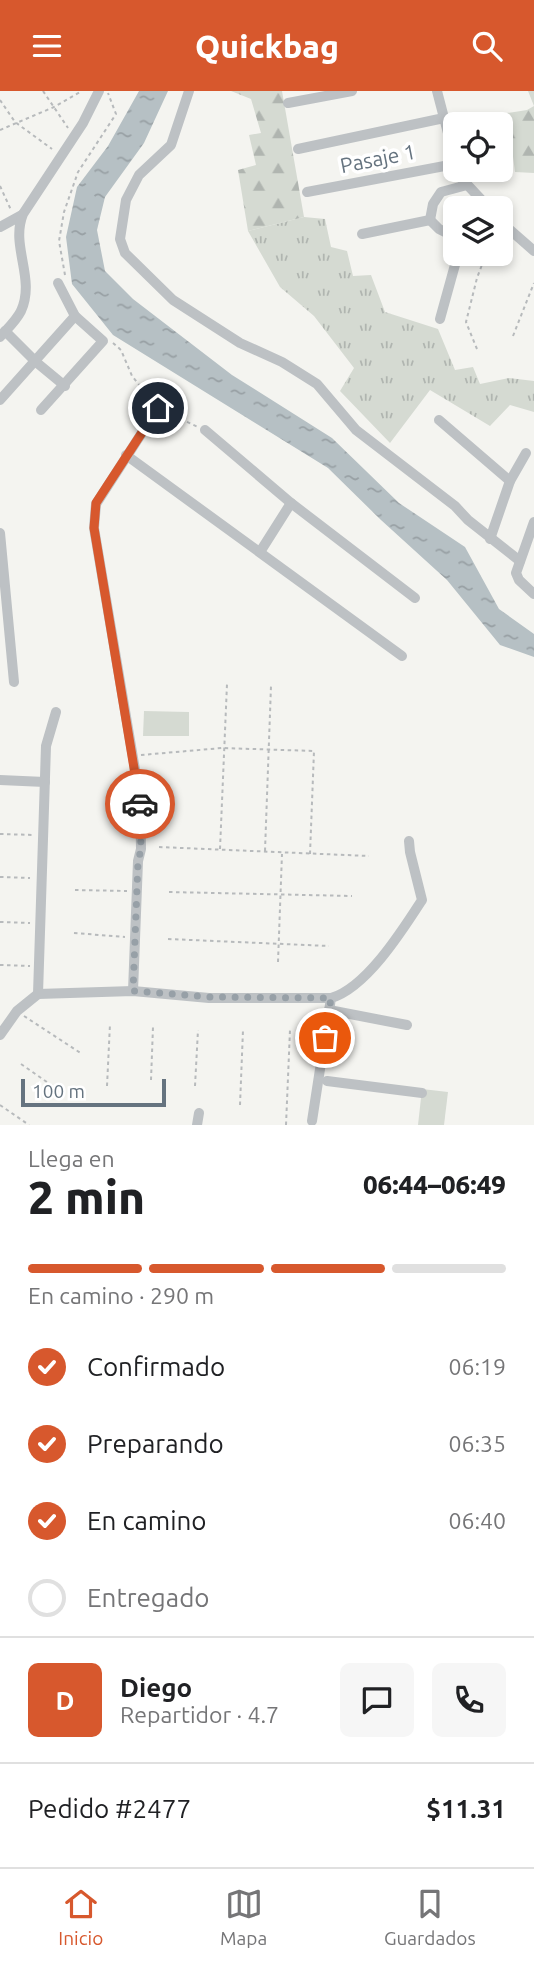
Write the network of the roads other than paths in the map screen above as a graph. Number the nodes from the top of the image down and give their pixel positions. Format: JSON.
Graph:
{"nodes":[{"id":1,"x":99,"y":91,"type":"edge"},
{"id":2,"x":189,"y":91,"type":"edge"},
{"id":3,"x":352,"y":91,"type":"edge"},
{"id":4,"x":437,"y":91,"type":"edge"},
{"id":5,"x":288,"y":103,"type":"dead end"},
{"id":6,"x":443,"y":114,"type":"edge"},
{"id":7,"x":443,"y":118,"type":"edge"},
{"id":8,"x":298,"y":149,"type":"dead end"},
{"id":9,"x":443,"y":165,"type":"edge"},
{"id":10,"x":464,"y":182,"type":"edge"},
{"id":11,"x":467,"y":185,"type":"junction"},
{"id":12,"x":307,"y":193,"type":"dead end"},
{"id":13,"x":478,"y":196,"type":"edge"},
{"id":14,"x":19,"y":217,"type":"junction"},
{"id":15,"x":430,"y":220,"type":"junction"},
{"id":16,"x":0,"y":227,"type":"edge"},
{"id":17,"x":443,"y":231,"type":"edge"},
{"id":18,"x":513,"y":232,"type":"edge"},
{"id":19,"x":362,"y":234,"type":"dead end"},
{"id":20,"x":534,"y":251,"type":"edge"},
{"id":21,"x":455,"y":266,"type":"edge"},
{"id":22,"x":62,"y":280,"type":"road end"},
{"id":23,"x":75,"y":316,"type":"junction"},
{"id":24,"x":440,"y":319,"type":"dead end"},
{"id":25,"x":3,"y":334,"type":"edge"},
{"id":26,"x":36,"y":362,"type":"junction"},
{"id":27,"x":65,"y":386,"type":"junction"},
{"id":28,"x":0,"y":400,"type":"edge"},
{"id":29,"x":158,"y":408,"type":"road end"},
{"id":30,"x":41,"y":410,"type":"dead end"},
{"id":31,"x":439,"y":420,"type":"dead end"},
{"id":32,"x":205,"y":430,"type":"road end"},
{"id":33,"x":526,"y":453,"type":"dead end"},
{"id":34,"x":126,"y":455,"type":"junction"},
{"id":35,"x":510,"y":481,"type":"junction"},
{"id":36,"x":291,"y":503,"type":"junction"},
{"id":37,"x":534,"y":522,"type":"edge"},
{"id":38,"x":0,"y":533,"type":"edge"},
{"id":39,"x":490,"y":539,"type":"junction"},
{"id":40,"x":260,"y":552,"type":"junction"},
{"id":41,"x":520,"y":561,"type":"junction"},
{"id":42,"x":3,"y":589,"type":"edge"},
{"id":43,"x":534,"y":594,"type":"edge"},
{"id":44,"x":415,"y":598,"type":"dead end"},
{"id":45,"x":402,"y":656,"type":"dead end"},
{"id":46,"x":15,"y":682,"type":"dead end"},
{"id":47,"x":56,"y":712,"type":"dead end"},
{"id":48,"x":0,"y":780,"type":"edge"},
{"id":49,"x":45,"y":782,"type":"junction"},
{"id":50,"x":409,"y":841,"type":"dead end"},
{"id":51,"x":133,"y":991,"type":"junction"},
{"id":52,"x":38,"y":994,"type":"junction"},
{"id":53,"x":331,"y":998,"type":"junction"},
{"id":54,"x":329,"y":1010,"type":"junction"},
{"id":55,"x":407,"y":1025,"type":"dead end"},
{"id":56,"x":0,"y":1035,"type":"edge"},
{"id":57,"x":327,"y":1081,"type":"dead end"},
{"id":58,"x":422,"y":1093,"type":"dead end"},
{"id":59,"x":199,"y":1113,"type":"dead end"},
{"id":60,"x":312,"y":1121,"type":"dead end"},
{"id":61,"x":197,"y":1125,"type":"edge"}],
"edges":[{"from":1,"to":14,"type":"street"},
{"from":2,"to":39,"type":"street"},
{"from":3,"to":5,"type":"street"},
{"from":4,"to":6,"type":"street"},
{"from":7,"to":8,"type":"street"},
{"from":9,"to":12,"type":"street","name":"Pasaje 1"},
{"from":10,"to":11,"type":"street"},
{"from":11,"to":13,"type":"street"},
{"from":11,"to":15,"type":"street"},
{"from":14,"to":16,"type":"street"},
{"from":14,"to":25,"type":"street"},
{"from":15,"to":17,"type":"street"},
{"from":15,"to":19,"type":"street"},
{"from":18,"to":20,"type":"street"},
{"from":21,"to":24,"type":"street"},
{"from":22,"to":23,"type":"street"},
{"from":23,"to":26,"type":"street"},
{"from":23,"to":27,"type":"street"},
{"from":25,"to":26,"type":"street"},
{"from":26,"to":27,"type":"street"},
{"from":26,"to":28,"type":"street"},
{"from":27,"to":30,"type":"street"},
{"from":29,"to":34,"type":"street"},
{"from":31,"to":35,"type":"street"},
{"from":32,"to":36,"type":"street"},
{"from":33,"to":35,"type":"street"},
{"from":34,"to":40,"type":"street"},
{"from":34,"to":51,"type":"street"},
{"from":35,"to":39,"type":"street"},
{"from":36,"to":40,"type":"street"},
{"from":36,"to":44,"type":"street"},
{"from":37,"to":41,"type":"street"},
{"from":38,"to":42,"type":"street"},
{"from":39,"to":41,"type":"street"},
{"from":40,"to":45,"type":"street"},
{"from":41,"to":43,"type":"street"},
{"from":42,"to":46,"type":"street"},
{"from":47,"to":49,"type":"street"},
{"from":48,"to":49,"type":"street"},
{"from":49,"to":52,"type":"street"},
{"from":50,"to":53,"type":"street"},
{"from":51,"to":52,"type":"street"},
{"from":51,"to":53,"type":"street"},
{"from":52,"to":56,"type":"street"},
{"from":53,"to":54,"type":"street"},
{"from":54,"to":55,"type":"street"},
{"from":54,"to":60,"type":"street"},
{"from":57,"to":58,"type":"street"},
{"from":59,"to":61,"type":"street"}]}
